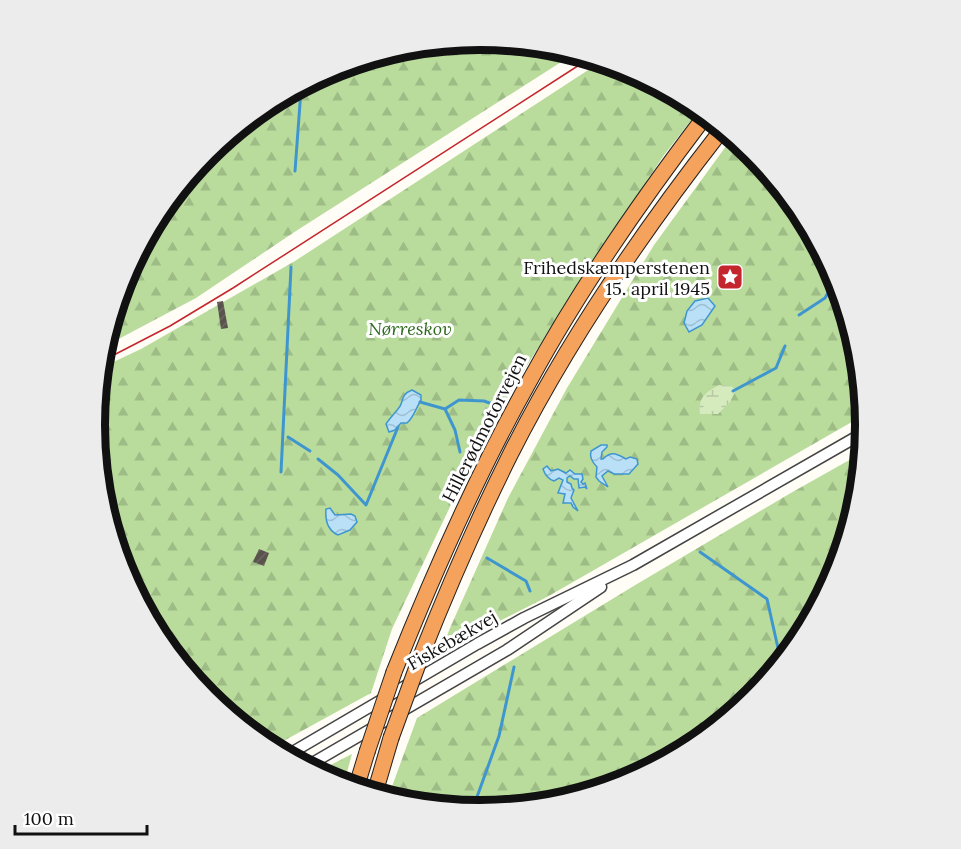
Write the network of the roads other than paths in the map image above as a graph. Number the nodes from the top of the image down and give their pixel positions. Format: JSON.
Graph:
{"nodes":[{"id":1,"x":701,"y":121,"type":"edge"},
{"id":2,"x":718,"y":135,"type":"edge"},
{"id":3,"x":855,"y":438,"type":"edge"},
{"id":4,"x":633,"y":565,"type":"junction"},
{"id":5,"x":296,"y":750,"type":"edge"},
{"id":6,"x":315,"y":761,"type":"edge"},
{"id":7,"x":359,"y":779,"type":"edge"},
{"id":8,"x":377,"y":785,"type":"edge"}],
"edges":[{"from":1,"to":7,"type":"highway","name":"Hillerødmotorvejen","bridge":true},
{"from":2,"to":8,"type":"highway","name":"Hillerødmotorvejen","bridge":true},
{"from":3,"to":4,"type":"street","name":"Fiskebækvej"},
{"from":4,"to":5,"type":"street","name":"Fiskebækvej"},
{"from":4,"to":6,"type":"street","name":"Fiskebækvej"}]}
